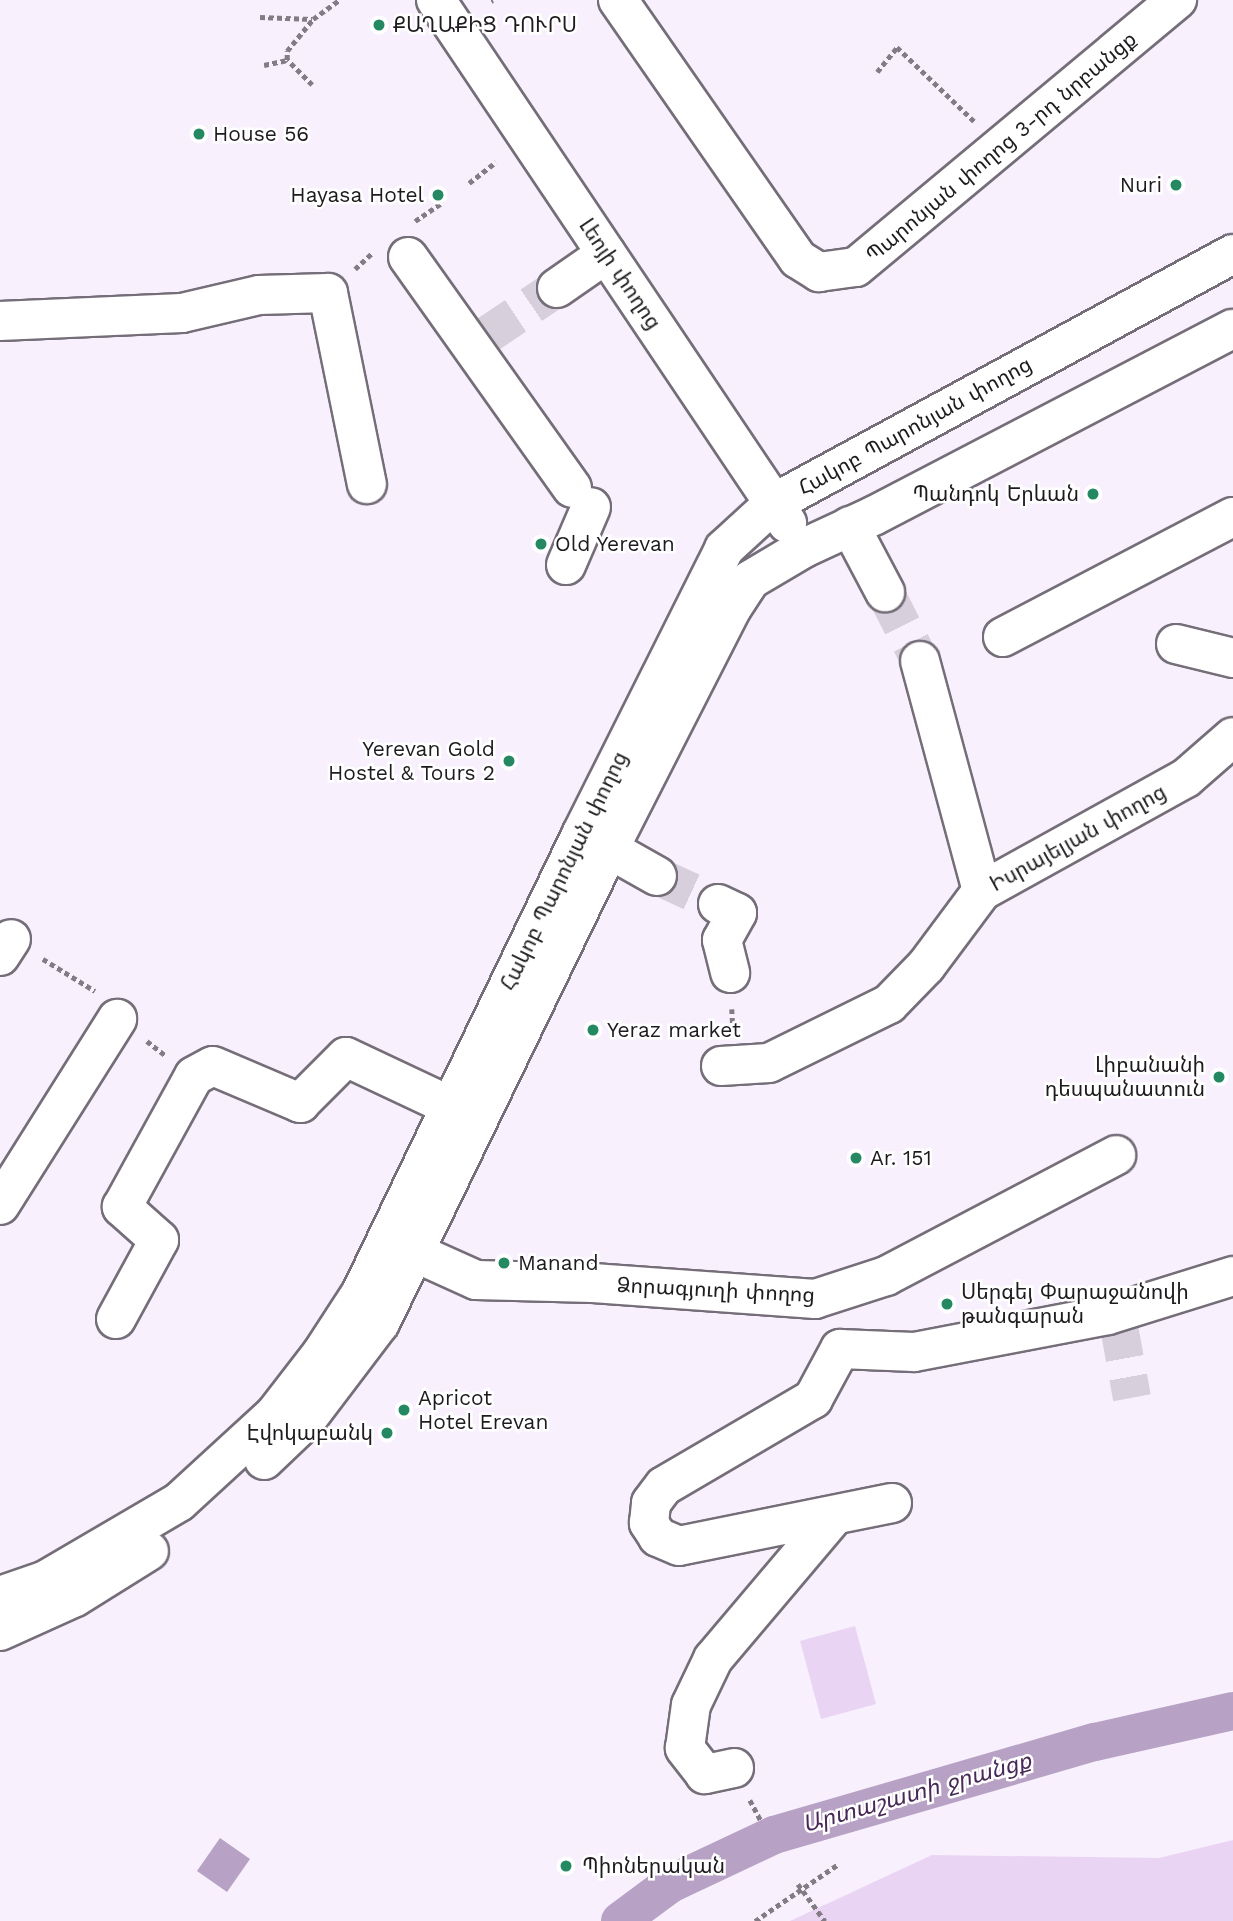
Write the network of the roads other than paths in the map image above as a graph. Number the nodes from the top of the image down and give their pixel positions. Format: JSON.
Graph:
{"nodes":[{"id":1,"x":436,"y":0,"type":"edge"},
{"id":2,"x":618,"y":0,"type":"edge"},
{"id":3,"x":1177,"y":0,"type":"edge"},
{"id":4,"x":606,"y":254,"type":"junction"},
{"id":5,"x":1233,"y":254,"type":"edge"},
{"id":6,"x":408,"y":257,"type":"dead end"},
{"id":7,"x":556,"y":288,"type":"tunnel mouth"},
{"id":8,"x":0,"y":321,"type":"edge"},
{"id":9,"x":1233,"y":329,"type":"edge"},
{"id":10,"x":367,"y":484,"type":"dead end"},
{"id":11,"x":774,"y":503,"type":"junction"},
{"id":12,"x":1233,"y":517,"type":"edge"},
{"id":13,"x":850,"y":526,"type":"junction"},
{"id":14,"x":804,"y":548,"type":"junction"},
{"id":15,"x":566,"y":565,"type":"dead end"},
{"id":16,"x":885,"y":592,"type":"tunnel mouth"},
{"id":17,"x":1003,"y":637,"type":"dead end"},
{"id":18,"x":1177,"y":644,"type":"dead end"},
{"id":19,"x":1233,"y":658,"type":"edge"},
{"id":20,"x":920,"y":661,"type":"tunnel mouth"},
{"id":21,"x":1233,"y":737,"type":"edge"},
{"id":22,"x":609,"y":849,"type":"junction"},
{"id":23,"x":657,"y":876,"type":"tunnel mouth"},
{"id":24,"x":982,"y":891,"type":"junction"},
{"id":25,"x":718,"y":904,"type":"tunnel mouth"},
{"id":26,"x":730,"y":973,"type":"road end"},
{"id":27,"x":117,"y":1019,"type":"dead end"},
{"id":28,"x":728,"y":1065,"type":"road end"},
{"id":29,"x":450,"y":1106,"type":"junction"},
{"id":30,"x":1115,"y":1155,"type":"dead end"},
{"id":31,"x":0,"y":1205,"type":"edge"},
{"id":32,"x":416,"y":1253,"type":"junction"},
{"id":33,"x":1233,"y":1276,"type":"edge"},
{"id":34,"x":815,"y":1299,"type":"junction"},
{"id":35,"x":116,"y":1319,"type":"dead end"},
{"id":36,"x":840,"y":1349,"type":"junction"},
{"id":37,"x":892,"y":1503,"type":"dead end"},
{"id":38,"x":833,"y":1517,"type":"junction"},
{"id":39,"x":0,"y":1596,"type":"edge"},
{"id":40,"x":0,"y":1631,"type":"edge"},
{"id":41,"x":734,"y":1768,"type":"dead end"}],
"edges":[{"from":1,"to":4,"type":"main road","name":"Լեոյի փողոց"},
{"from":2,"to":3,"type":"main road","name":"Պարոնյան փողոց 3-րդ նրբանցք"},
{"from":4,"to":7,"type":"main road"},
{"from":4,"to":11,"type":"main road","name":"Լեոյի փողոց"},
{"from":5,"to":11,"type":"main road","name":"Հակոբ Պարոնյան փողոց"},
{"from":6,"to":15,"type":"main road"},
{"from":8,"to":10,"type":"main road"},
{"from":9,"to":13,"type":"main road","name":"Հակոբ Պարոնյան փողոց"},
{"from":11,"to":14,"type":"main road","name":"Լեոյի փողոց"},
{"from":11,"to":29,"type":"main road","name":"Հակոբ Պարոնյան փողոց"},
{"from":12,"to":17,"type":"main road"},
{"from":13,"to":14,"type":"main road","name":"Հակոբ Պարոնյան փողոց"},
{"from":13,"to":16,"type":"main road"},
{"from":14,"to":22,"type":"main road","name":"Հակոբ Պարոնյան փողոց"},
{"from":18,"to":19,"type":"main road"},
{"from":20,"to":24,"type":"main road"},
{"from":21,"to":24,"type":"main road","name":"Իսրայելյան փողոց"},
{"from":22,"to":23,"type":"main road"},
{"from":22,"to":32,"type":"main road","name":"Հակոբ Պարոնյան փողոց"},
{"from":24,"to":28,"type":"main road","name":"Իսրայելյան փողոց"},
{"from":25,"to":26,"type":"main road"},
{"from":27,"to":31,"type":"main road"},
{"from":29,"to":35,"type":"main road"},
{"from":29,"to":39,"type":"main road","name":"Հակոբ Պարոնյան փողոց"},
{"from":30,"to":34,"type":"main road","name":"Ձորագյուղի փողոց"},
{"from":32,"to":34,"type":"main road","name":"Ձորագյուղի փողոց"},
{"from":32,"to":40,"type":"main road","name":"Հակոբ Պարոնյան փողոց"},
{"from":33,"to":36,"type":"main road"},
{"from":34,"to":36,"type":"main road"},
{"from":36,"to":38,"type":"main road"},
{"from":37,"to":38,"type":"main road"},
{"from":38,"to":41,"type":"main road"}]}
